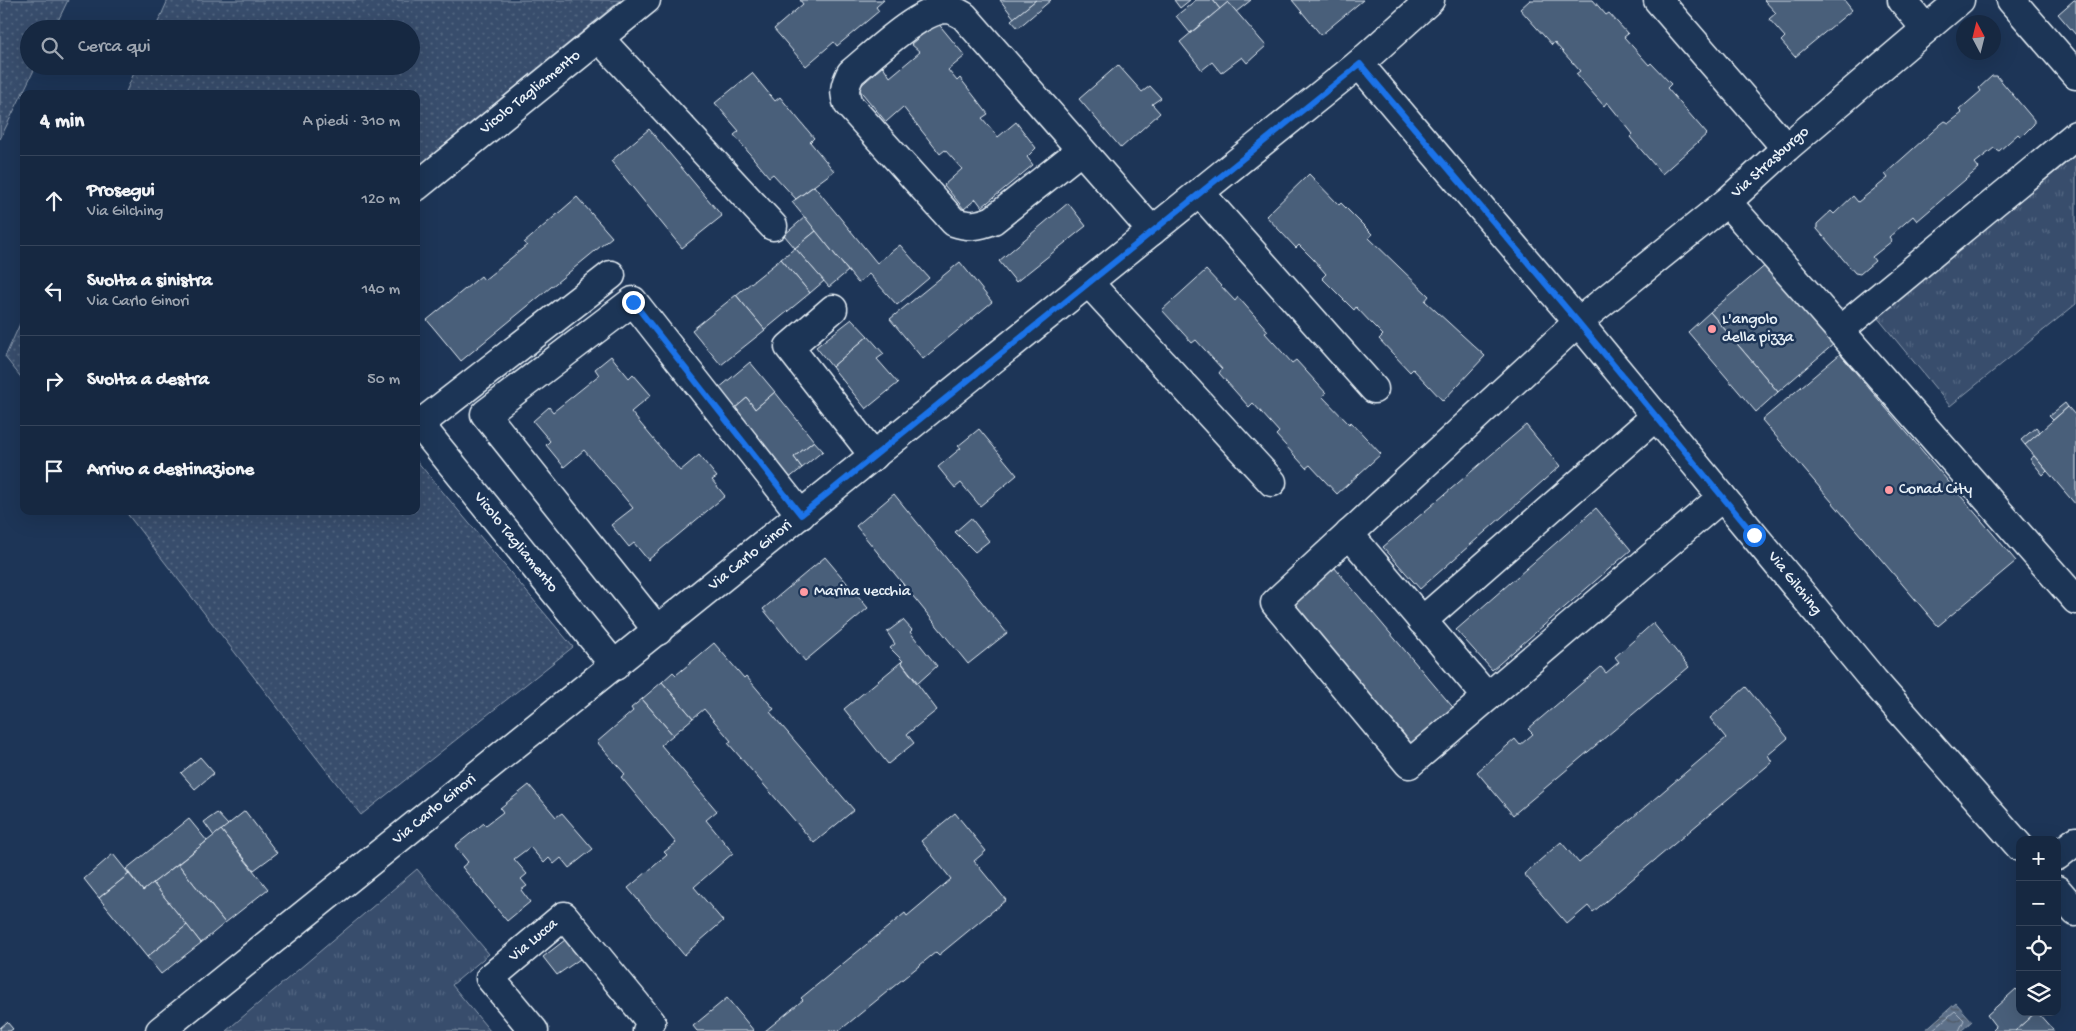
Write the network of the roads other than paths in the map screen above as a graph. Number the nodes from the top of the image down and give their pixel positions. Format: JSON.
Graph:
{"nodes":[{"id":1,"x":646,"y":0,"type":"edge"},
{"id":2,"x":1658,"y":0,"type":"edge"},
{"id":3,"x":1902,"y":0,"type":"edge"},
{"id":4,"x":1960,"y":0,"type":"edge"},
{"id":5,"x":2012,"y":0,"type":"edge"},
{"id":6,"x":1428,"y":1,"type":"edge"},
{"id":7,"x":1926,"y":28,"type":"junction"},
{"id":8,"x":599,"y":38,"type":"junction"},
{"id":9,"x":1360,"y":64,"type":"junction"},
{"id":10,"x":2076,"y":76,"type":"edge"},
{"id":11,"x":2076,"y":135,"type":"edge"},
{"id":12,"x":1786,"y":148,"type":"junction"},
{"id":13,"x":1082,"y":150,"type":"junction"},
{"id":14,"x":420,"y":184,"type":"edge"},
{"id":15,"x":1200,"y":193,"type":"junction"},
{"id":16,"x":1727,"y":202,"type":"junction"},
{"id":17,"x":773,"y":226,"type":"dead end"},
{"id":18,"x":1152,"y":231,"type":"junction"},
{"id":19,"x":611,"y":275,"type":"dead end"},
{"id":20,"x":1089,"y":282,"type":"junction"},
{"id":21,"x":833,"y":309,"type":"dead end"},
{"id":22,"x":1578,"y":322,"type":"junction"},
{"id":23,"x":1840,"y":330,"type":"junction"},
{"id":24,"x":1374,"y":389,"type":"dead end"},
{"id":25,"x":1656,"y":416,"type":"junction"},
{"id":26,"x":420,"y":420,"type":"edge"},
{"id":27,"x":420,"y":424,"type":"edge"},
{"id":28,"x":874,"y":456,"type":"junction"},
{"id":29,"x":1272,"y":482,"type":"dead end"},
{"id":30,"x":1722,"y":497,"type":"junction"},
{"id":31,"x":801,"y":515,"type":"junction"},
{"id":32,"x":1349,"y":534,"type":"junction"},
{"id":33,"x":2076,"y":600,"type":"edge"},
{"id":34,"x":1422,"y":620,"type":"junction"},
{"id":35,"x":658,"y":631,"type":"junction"},
{"id":36,"x":615,"y":666,"type":"junction"},
{"id":37,"x":1487,"y":697,"type":"junction"},
{"id":38,"x":2076,"y":840,"type":"edge"},
{"id":39,"x":2016,"y":842,"type":"edge"},
{"id":40,"x":2061,"y":853,"type":"edge"},
{"id":41,"x":2061,"y":895,"type":"edge"},
{"id":42,"x":2076,"y":912,"type":"edge"},
{"id":43,"x":649,"y":1027,"type":"edge"},
{"id":44,"x":160,"y":1031,"type":"edge"},
{"id":45,"x":534,"y":1031,"type":"edge"}],
"edges":[{"from":1,"to":8,"type":"street","name":"Vicolo Tagliamento"},
{"from":2,"to":12,"type":"street"},
{"from":3,"to":7,"type":"street"},
{"from":4,"to":7,"type":"street","name":"Via Strasburgo"},
{"from":5,"to":10,"type":"street"},
{"from":6,"to":9,"type":"street","name":"Via Carlo Ginori"},
{"from":7,"to":12,"type":"street","name":"Via Strasburgo"},
{"from":8,"to":14,"type":"street","name":"Vicolo Tagliamento"},
{"from":8,"to":17,"type":"street"},
{"from":9,"to":15,"type":"street","name":"Via Carlo Ginori"},
{"from":9,"to":22,"type":"street","name":"Via Gilching"},
{"from":11,"to":23,"type":"street"},
{"from":12,"to":16,"type":"street","name":"Via Strasburgo"},
{"from":13,"to":13,"type":"street"},
{"from":13,"to":18,"type":"street"},
{"from":15,"to":18,"type":"street","name":"Via Carlo Ginori"},
{"from":15,"to":24,"type":"street"},
{"from":16,"to":22,"type":"street","name":"Via Strasburgo"},
{"from":16,"to":23,"type":"street"},
{"from":18,"to":20,"type":"street","name":"Via Carlo Ginori"},
{"from":19,"to":26,"type":"street"},
{"from":20,"to":28,"type":"street","name":"Via Carlo Ginori"},
{"from":20,"to":29,"type":"street"},
{"from":21,"to":28,"type":"street"},
{"from":22,"to":25,"type":"street","name":"Via Gilching"},
{"from":22,"to":32,"type":"street","name":"Via Strasburgo"},
{"from":23,"to":33,"type":"street"},
{"from":25,"to":30,"type":"street","name":"Via Gilching"},
{"from":25,"to":34,"type":"street"},
{"from":27,"to":36,"type":"street","name":"Vicolo Tagliamento"},
{"from":28,"to":31,"type":"street","name":"Via Carlo Ginori"},
{"from":30,"to":37,"type":"street"},
{"from":30,"to":39,"type":"street","name":"Via Gilching"},
{"from":31,"to":35,"type":"street","name":"Via Carlo Ginori"},
{"from":31,"to":35,"type":"street"},
{"from":32,"to":34,"type":"street"},
{"from":32,"to":37,"type":"street","name":"Via Strasburgo"},
{"from":34,"to":37,"type":"street"},
{"from":35,"to":36,"type":"street","name":"Via Carlo Ginori"},
{"from":36,"to":44,"type":"street","name":"Via Carlo Ginori"},
{"from":38,"to":40,"type":"street"},
{"from":41,"to":42,"type":"street"},
{"from":43,"to":45,"type":"street","name":"Via Lucca"}]}
